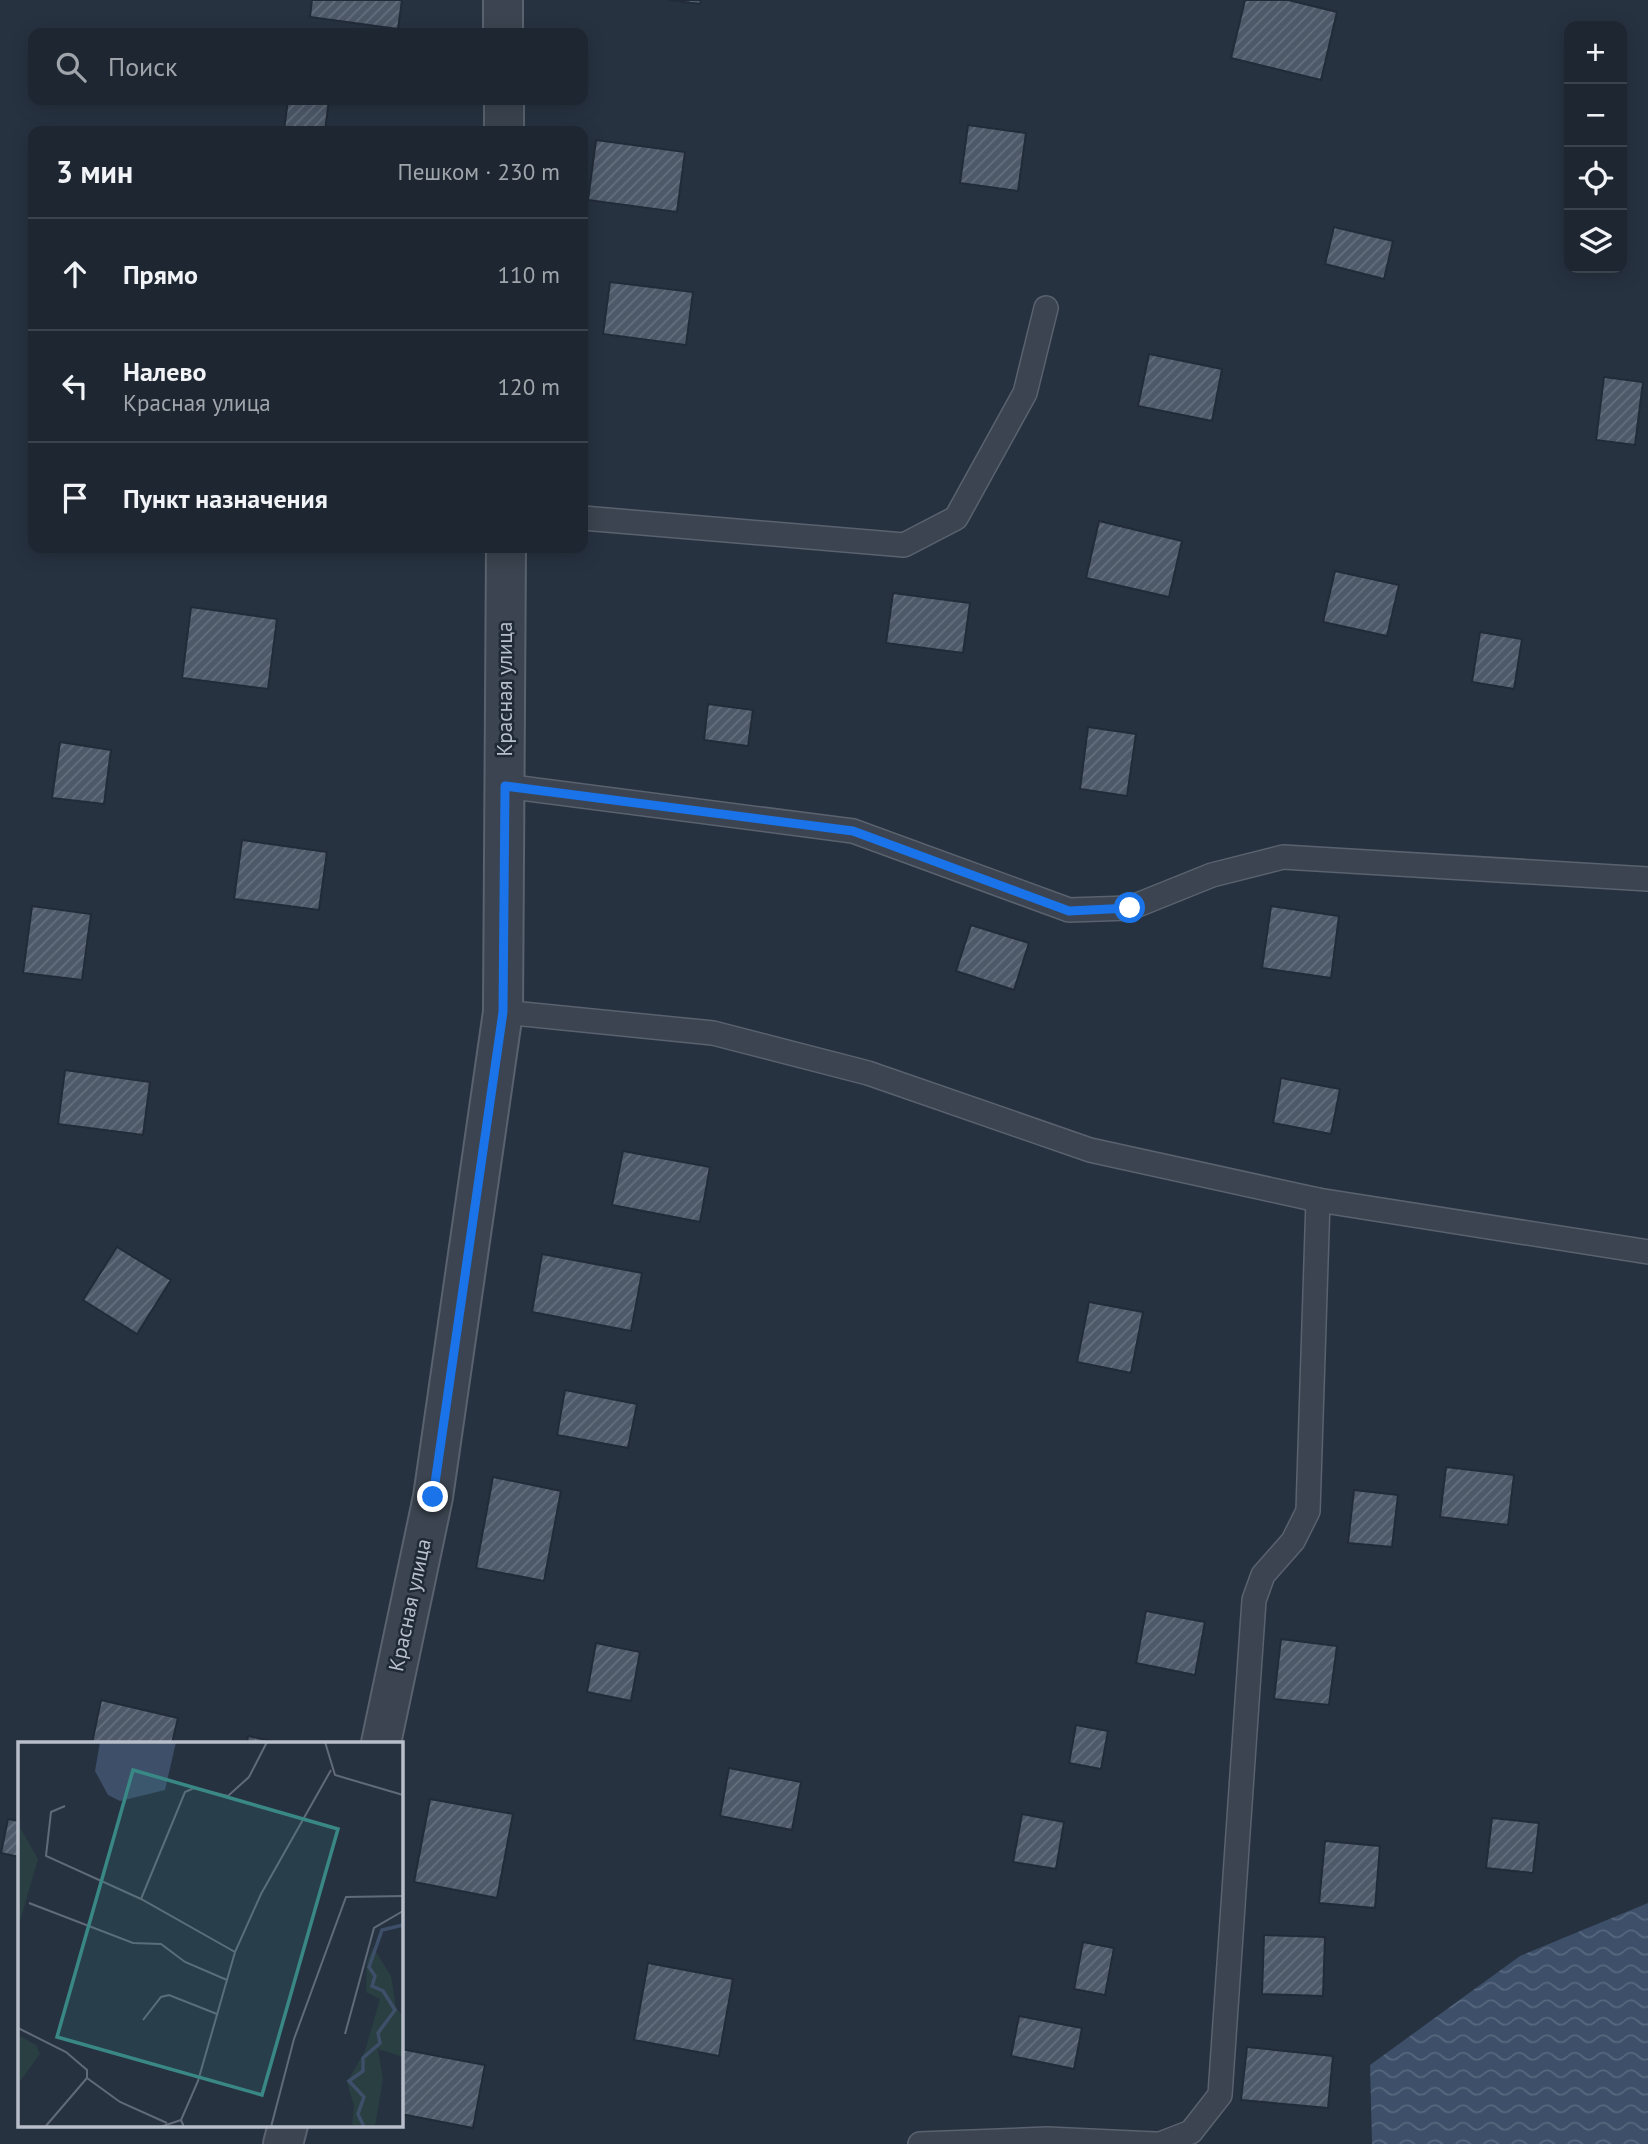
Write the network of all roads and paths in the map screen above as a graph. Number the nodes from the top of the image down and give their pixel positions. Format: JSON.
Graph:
{"nodes":[{"id":1,"x":503,"y":0,"type":"edge"},
{"id":2,"x":503,"y":28,"type":"edge"},
{"id":3,"x":504,"y":105,"type":"edge"},
{"id":4,"x":504,"y":126,"type":"edge"},
{"id":5,"x":1046,"y":308,"type":"dead end"},
{"id":6,"x":588,"y":518,"type":"edge"},
{"id":7,"x":506,"y":553,"type":"edge"},
{"id":8,"x":505,"y":786,"type":"junction"},
{"id":9,"x":1648,"y":879,"type":"edge"},
{"id":10,"x":503,"y":1012,"type":"junction"},
{"id":11,"x":1318,"y":1200,"type":"junction"},
{"id":12,"x":1648,"y":1252,"type":"edge"},
{"id":13,"x":381,"y":1742,"type":"edge"},
{"id":14,"x":288,"y":2126,"type":"edge"},
{"id":15,"x":283,"y":2144,"type":"edge"},
{"id":16,"x":920,"y":2144,"type":"edge"},
{"id":17,"x":1158,"y":2144,"type":"edge"}],
"edges":[{"from":1,"to":2,"type":"street"},
{"from":3,"to":4,"type":"street"},
{"from":5,"to":6,"type":"lane"},
{"from":7,"to":8,"type":"street","name":"Красная улица"},
{"from":8,"to":9,"type":"lane"},
{"from":8,"to":10,"type":"street","name":"Красная улица"},
{"from":10,"to":11,"type":"lane"},
{"from":10,"to":13,"type":"street","name":"Красная улица"},
{"from":11,"to":12,"type":"lane"},
{"from":11,"to":17,"type":"lane"},
{"from":14,"to":15,"type":"street"},
{"from":16,"to":17,"type":"lane"}]}
